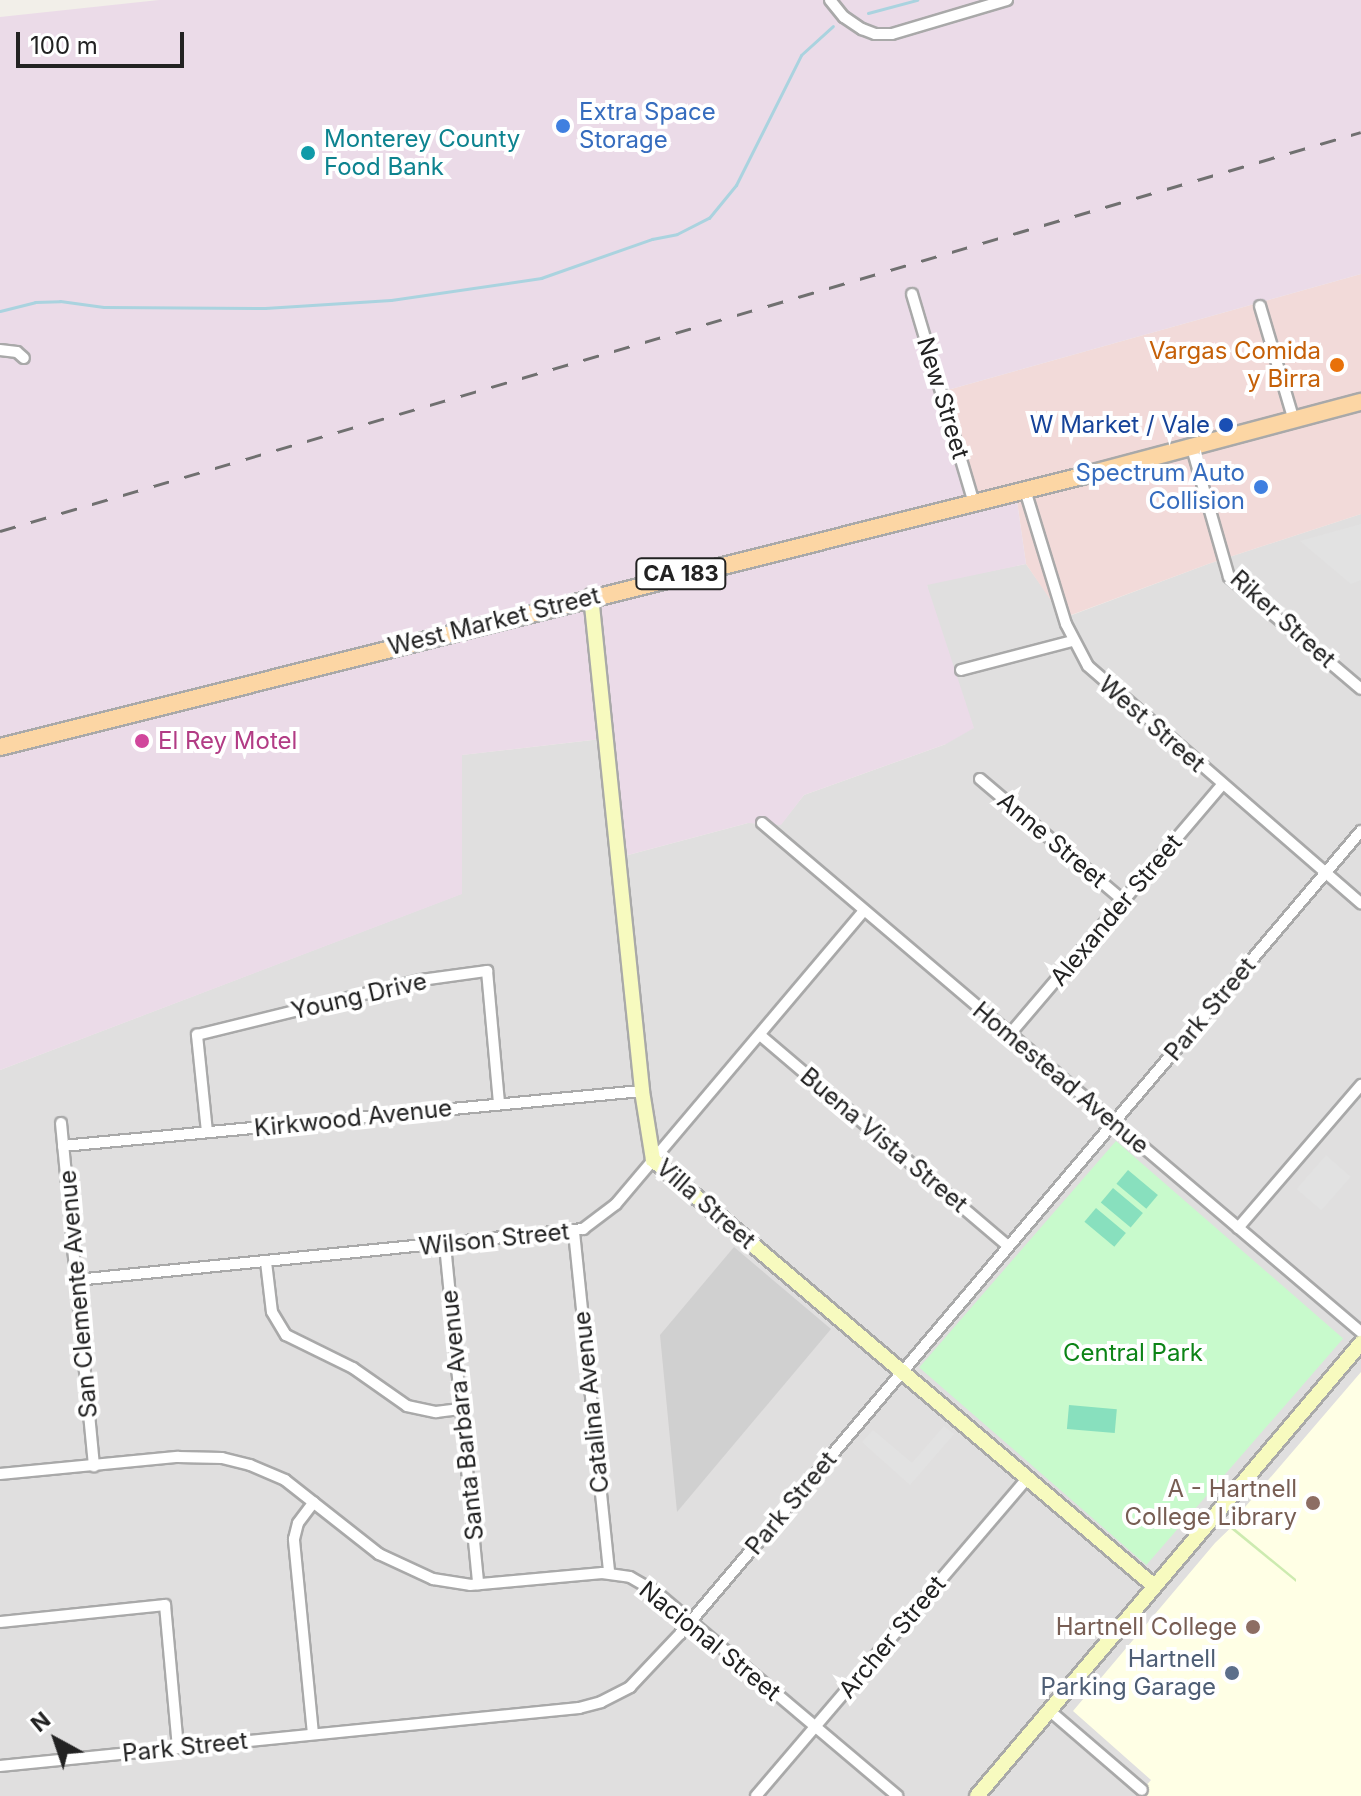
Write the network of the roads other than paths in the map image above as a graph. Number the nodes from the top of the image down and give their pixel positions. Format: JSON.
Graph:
{"nodes":[{"id":1,"x":830,"y":0,"type":"edge"},
{"id":2,"x":1007,"y":0,"type":"edge"},
{"id":3,"x":912,"y":294,"type":"dead end"},
{"id":4,"x":1260,"y":306,"type":"dead end"},
{"id":5,"x":0,"y":350,"type":"edge"},
{"id":6,"x":24,"y":358,"type":"dead end"},
{"id":7,"x":1361,"y":402,"type":"edge"},
{"id":8,"x":1294,"y":421,"type":"junction"},
{"id":9,"x":1192,"y":448,"type":"junction"},
{"id":10,"x":1025,"y":490,"type":"junction"},
{"id":11,"x":974,"y":503,"type":"junction"},
{"id":12,"x":591,"y":596,"type":"junction"},
{"id":13,"x":1072,"y":641,"type":"junction"},
{"id":14,"x":961,"y":670,"type":"dead end"},
{"id":15,"x":1361,"y":689,"type":"edge"},
{"id":16,"x":0,"y":747,"type":"edge"},
{"id":17,"x":980,"y":779,"type":"dead end"},
{"id":18,"x":1222,"y":785,"type":"junction"},
{"id":19,"x":762,"y":823,"type":"dead end"},
{"id":20,"x":1361,"y":831,"type":"edge"},
{"id":21,"x":1326,"y":873,"type":"junction"},
{"id":22,"x":1124,"y":901,"type":"junction"},
{"id":23,"x":1361,"y":903,"type":"edge"},
{"id":24,"x":864,"y":911,"type":"junction"},
{"id":25,"x":1010,"y":1034,"type":"junction"},
{"id":26,"x":760,"y":1035,"type":"junction"},
{"id":27,"x":1361,"y":1085,"type":"edge"},
{"id":28,"x":642,"y":1091,"type":"junction"},
{"id":29,"x":499,"y":1103,"type":"junction"},
{"id":30,"x":61,"y":1123,"type":"dead end"},
{"id":31,"x":1114,"y":1123,"type":"junction"},
{"id":32,"x":207,"y":1132,"type":"junction"},
{"id":33,"x":63,"y":1146,"type":"junction"},
{"id":34,"x":653,"y":1160,"type":"junction"},
{"id":35,"x":1238,"y":1228,"type":"junction"},
{"id":36,"x":574,"y":1232,"type":"junction"},
{"id":37,"x":445,"y":1245,"type":"junction"},
{"id":38,"x":1008,"y":1246,"type":"junction"},
{"id":39,"x":266,"y":1262,"type":"junction"},
{"id":40,"x":76,"y":1280,"type":"junction"},
{"id":41,"x":1361,"y":1332,"type":"edge"},
{"id":42,"x":1361,"y":1343,"type":"edge"},
{"id":43,"x":903,"y":1372,"type":"junction"},
{"id":44,"x":462,"y":1409,"type":"junction"},
{"id":45,"x":94,"y":1466,"type":"junction"},
{"id":46,"x":0,"y":1474,"type":"edge"},
{"id":47,"x":1027,"y":1479,"type":"junction"},
{"id":48,"x":314,"y":1502,"type":"junction"},
{"id":49,"x":609,"y":1572,"type":"junction"},
{"id":50,"x":478,"y":1584,"type":"junction"},
{"id":51,"x":1154,"y":1586,"type":"junction"},
{"id":52,"x":690,"y":1621,"type":"junction"},
{"id":53,"x":0,"y":1622,"type":"edge"},
{"id":54,"x":1050,"y":1711,"type":"junction"},
{"id":55,"x":815,"y":1727,"type":"junction"},
{"id":56,"x":313,"y":1734,"type":"junction"},
{"id":57,"x":178,"y":1747,"type":"junction"},
{"id":58,"x":0,"y":1766,"type":"edge"},
{"id":59,"x":1142,"y":1790,"type":"dead end"},
{"id":60,"x":756,"y":1796,"type":"edge"},
{"id":61,"x":897,"y":1796,"type":"edge"},
{"id":62,"x":977,"y":1796,"type":"edge"}],
"edges":[{"from":1,"to":2,"type":"street"},
{"from":3,"to":11,"type":"street","name":"New Street"},
{"from":4,"to":8,"type":"street"},
{"from":5,"to":6,"type":"street"},
{"from":7,"to":8,"type":"main road","name":"West Market Street","number":"CA 183"},
{"from":8,"to":9,"type":"main road","name":"West Market Street","number":"CA 183"},
{"from":9,"to":10,"type":"main road","name":"West Market Street","number":"CA 183"},
{"from":9,"to":15,"type":"street","name":"Riker Street"},
{"from":10,"to":11,"type":"main road","name":"West Market Street","number":"CA 183"},
{"from":10,"to":13,"type":"street","name":"West Street"},
{"from":11,"to":12,"type":"main road","name":"West Market Street","number":"CA 183"},
{"from":12,"to":16,"type":"main road","name":"West Market Street","number":"CA 183"},
{"from":12,"to":28,"type":"street","name":"Villa Street"},
{"from":13,"to":14,"type":"street"},
{"from":13,"to":18,"type":"street","name":"West Street"},
{"from":17,"to":22,"type":"street","name":"Anne Street"},
{"from":18,"to":21,"type":"street","name":"West Street"},
{"from":18,"to":22,"type":"street","name":"Alexander Street"},
{"from":19,"to":24,"type":"street","name":"Homestead Avenue"},
{"from":20,"to":21,"type":"street","name":"Park Street"},
{"from":21,"to":23,"type":"street","name":"West Street"},
{"from":21,"to":31,"type":"street","name":"Park Street"},
{"from":22,"to":25,"type":"street","name":"Alexander Street"},
{"from":24,"to":25,"type":"street","name":"Homestead Avenue"},
{"from":24,"to":26,"type":"street","name":"Wilson Street"},
{"from":25,"to":31,"type":"street","name":"Homestead Avenue"},
{"from":26,"to":34,"type":"street","name":"Wilson Street"},
{"from":26,"to":38,"type":"street","name":"Buena Vista Street"},
{"from":27,"to":35,"type":"street"},
{"from":28,"to":29,"type":"street","name":"Kirkwood Avenue"},
{"from":28,"to":34,"type":"street","name":"Villa Street"},
{"from":29,"to":32,"type":"street","name":"Kirkwood Avenue"},
{"from":29,"to":32,"type":"street","name":"Young Drive"},
{"from":30,"to":33,"type":"street","name":"San Clemente Avenue"},
{"from":31,"to":35,"type":"street","name":"Homestead Avenue"},
{"from":31,"to":38,"type":"street","name":"Park Street"},
{"from":32,"to":33,"type":"street","name":"Kirkwood Avenue"},
{"from":33,"to":40,"type":"street","name":"San Clemente Avenue"},
{"from":34,"to":36,"type":"street","name":"Wilson Street"},
{"from":34,"to":43,"type":"street","name":"Villa Street"},
{"from":35,"to":41,"type":"street","name":"Homestead Avenue"},
{"from":36,"to":37,"type":"street","name":"Wilson Street"},
{"from":36,"to":49,"type":"street","name":"Catalina Avenue"},
{"from":37,"to":39,"type":"street","name":"Wilson Street"},
{"from":37,"to":44,"type":"street","name":"Santa Barbara Avenue"},
{"from":38,"to":43,"type":"street","name":"Park Street"},
{"from":39,"to":40,"type":"street","name":"Wilson Street"},
{"from":39,"to":44,"type":"street"},
{"from":40,"to":45,"type":"street","name":"San Clemente Avenue"},
{"from":42,"to":51,"type":"street"},
{"from":43,"to":47,"type":"street","name":"Villa Street"},
{"from":43,"to":52,"type":"street","name":"Park Street"},
{"from":44,"to":50,"type":"street","name":"Santa Barbara Avenue"},
{"from":45,"to":46,"type":"street","name":"Nacional Street"},
{"from":45,"to":48,"type":"street","name":"Nacional Street"},
{"from":47,"to":51,"type":"street","name":"Villa Street"},
{"from":47,"to":55,"type":"street","name":"Archer Street"},
{"from":48,"to":50,"type":"street","name":"Nacional Street"},
{"from":48,"to":56,"type":"street"},
{"from":49,"to":50,"type":"street","name":"Nacional Street"},
{"from":49,"to":52,"type":"street","name":"Nacional Street"},
{"from":51,"to":54,"type":"street"},
{"from":52,"to":55,"type":"street","name":"Nacional Street"},
{"from":52,"to":56,"type":"street","name":"Park Street"},
{"from":53,"to":57,"type":"street"},
{"from":54,"to":59,"type":"street"},
{"from":54,"to":62,"type":"street"},
{"from":55,"to":60,"type":"street","name":"Archer Street"},
{"from":55,"to":61,"type":"street","name":"Nacional Street"},
{"from":56,"to":57,"type":"street","name":"Park Street"},
{"from":57,"to":58,"type":"street","name":"Park Street"}]}
